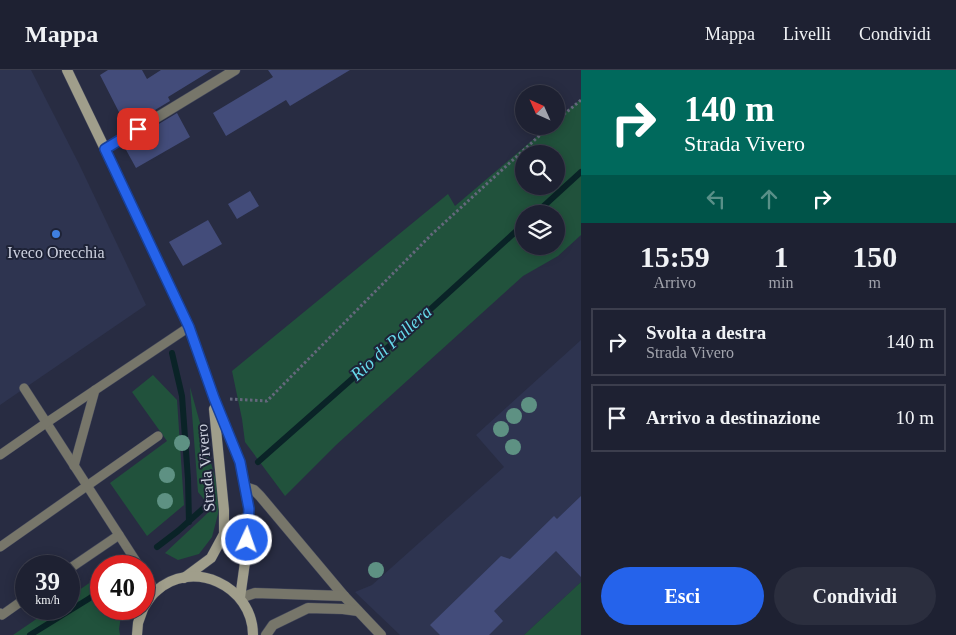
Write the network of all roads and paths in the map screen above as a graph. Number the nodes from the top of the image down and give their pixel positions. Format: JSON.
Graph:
{"nodes":[{"id":1,"x":66,"y":70,"type":"edge"},
{"id":2,"x":235,"y":70,"type":"edge"},
{"id":3,"x":581,"y":100,"type":"edge"},
{"id":4,"x":565,"y":113,"type":"edge"},
{"id":5,"x":540,"y":135,"type":"edge"},
{"id":6,"x":105,"y":149,"type":"junction"},
{"id":7,"x":189,"y":327,"type":"junction"},
{"id":8,"x":24,"y":388,"type":"dead end"},
{"id":9,"x":95,"y":390,"type":"junction"},
{"id":10,"x":214,"y":398,"type":"junction"},
{"id":11,"x":46,"y":423,"type":"junction"},
{"id":12,"x":158,"y":436,"type":"dead end"},
{"id":13,"x":0,"y":455,"type":"edge"},
{"id":14,"x":74,"y":466,"type":"junction"},
{"id":15,"x":87,"y":487,"type":"junction"},
{"id":16,"x":245,"y":487,"type":"junction"},
{"id":17,"x":119,"y":535,"type":"junction"},
{"id":18,"x":0,"y":547,"type":"edge"},
{"id":19,"x":132,"y":555,"type":"edge"},
{"id":20,"x":80,"y":562,"type":"edge"},
{"id":21,"x":184,"y":578,"type":"junction"},
{"id":22,"x":156,"y":592,"type":"edge"},
{"id":23,"x":344,"y":596,"type":"junction"},
{"id":24,"x":240,"y":598,"type":"junction"},
{"id":25,"x":15,"y":605,"type":"edge"},
{"id":26,"x":358,"y":611,"type":"junction"},
{"id":27,"x":1,"y":614,"type":"edge"},
{"id":28,"x":139,"y":620,"type":"edge"},
{"id":29,"x":137,"y":635,"type":"edge"},
{"id":30,"x":253,"y":635,"type":"edge"},
{"id":31,"x":266,"y":635,"type":"edge"},
{"id":32,"x":381,"y":635,"type":"edge"}],
"edges":[{"from":1,"to":6,"type":"street","name":"Strada Vivero"},
{"from":2,"to":6,"type":"street"},
{"from":3,"to":4,"type":"path"},
{"from":5,"to":10,"type":"path"},
{"from":6,"to":7,"type":"street","name":"Strada Vivero"},
{"from":7,"to":9,"type":"lane"},
{"from":7,"to":10,"type":"street","name":"Strada Vivero"},
{"from":8,"to":11,"type":"lane"},
{"from":9,"to":11,"type":"lane"},
{"from":9,"to":14,"type":"lane"},
{"from":10,"to":16,"type":"street","name":"Strada Vivero"},
{"from":10,"to":21,"type":"street","name":"Strada Vivero"},
{"from":11,"to":13,"type":"lane"},
{"from":11,"to":14,"type":"lane"},
{"from":12,"to":15,"type":"lane"},
{"from":14,"to":15,"type":"lane"},
{"from":15,"to":17,"type":"lane"},
{"from":15,"to":18,"type":"lane"},
{"from":16,"to":23,"type":"street"},
{"from":16,"to":24,"type":"street","name":"Strada Vivero"},
{"from":17,"to":19,"type":"lane"},
{"from":17,"to":20,"type":"lane"},
{"from":21,"to":22,"type":"street"},
{"from":21,"to":24,"type":"street"},
{"from":23,"to":24,"type":"street"},
{"from":23,"to":26,"type":"street"},
{"from":24,"to":30,"type":"street"},
{"from":25,"to":27,"type":"lane"},
{"from":26,"to":31,"type":"street"},
{"from":26,"to":32,"type":"street"},
{"from":28,"to":29,"type":"street"}]}
